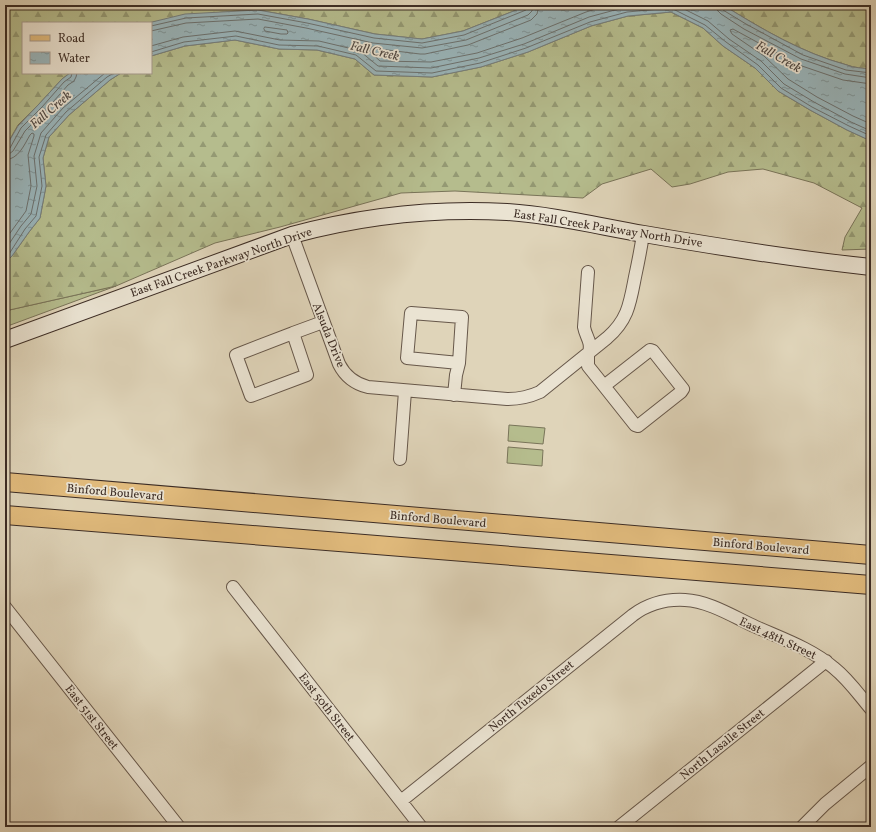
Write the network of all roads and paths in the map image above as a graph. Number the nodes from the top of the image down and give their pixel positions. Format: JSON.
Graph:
{"nodes":[{"id":1,"x":643,"y":234,"type":"junction"},
{"id":2,"x":292,"y":235,"type":"junction"},
{"id":3,"x":871,"y":267,"type":"edge"},
{"id":4,"x":588,"y":272,"type":"dead end"},
{"id":5,"x":323,"y":322,"type":"junction"},
{"id":6,"x":293,"y":333,"type":"junction"},
{"id":7,"x":5,"y":340,"type":"edge"},
{"id":8,"x":588,"y":354,"type":"junction"},
{"id":9,"x":459,"y":363,"type":"junction"},
{"id":10,"x":604,"y":386,"type":"junction"},
{"id":11,"x":405,"y":391,"type":"junction"},
{"id":12,"x":454,"y":395,"type":"junction"},
{"id":13,"x":400,"y":460,"type":"dead end"},
{"id":14,"x":5,"y":482,"type":"edge"},
{"id":15,"x":5,"y":515,"type":"edge"},
{"id":16,"x":871,"y":555,"type":"edge"},
{"id":17,"x":871,"y":585,"type":"edge"},
{"id":18,"x":233,"y":587,"type":"dead end"},
{"id":19,"x":667,"y":601,"type":"joint"},
{"id":20,"x":5,"y":607,"type":"edge"},
{"id":21,"x":826,"y":661,"type":"junction"},
{"id":22,"x":871,"y":709,"type":"edge"},
{"id":23,"x":871,"y":766,"type":"edge"},
{"id":24,"x":401,"y":801,"type":"junction"},
{"id":25,"x":179,"y":827,"type":"edge"},
{"id":26,"x":421,"y":827,"type":"edge"},
{"id":27,"x":619,"y":827,"type":"edge"},
{"id":28,"x":802,"y":827,"type":"edge"}],
"edges":[{"from":1,"to":2,"type":"main road","name":"East Fall Creek Parkway North Drive"},
{"from":1,"to":3,"type":"main road","name":"East Fall Creek Parkway North Drive"},
{"from":1,"to":8,"type":"street","name":"Alsuda Drive"},
{"from":2,"to":5,"type":"street","name":"Alsuda Drive"},
{"from":2,"to":7,"type":"main road","name":"East Fall Creek Parkway North Drive"},
{"from":4,"to":8,"type":"street"},
{"from":5,"to":6,"type":"street"},
{"from":5,"to":11,"type":"street","name":"Alsuda Drive"},
{"from":6,"to":6,"type":"street"},
{"from":8,"to":10,"type":"street"},
{"from":8,"to":12,"type":"street","name":"Alsuda Drive"},
{"from":9,"to":9,"type":"street"},
{"from":9,"to":12,"type":"street"},
{"from":10,"to":10,"type":"street"},
{"from":11,"to":12,"type":"street","name":"Alsuda Drive"},
{"from":11,"to":13,"type":"street"},
{"from":14,"to":16,"type":"main road","name":"Binford Boulevard"},
{"from":15,"to":17,"type":"main road"},
{"from":18,"to":24,"type":"street","name":"East 50th Street"},
{"from":19,"to":21,"type":"street","name":"East 48th Street"},
{"from":19,"to":24,"type":"street","name":"North Tuxedo Street"},
{"from":20,"to":25,"type":"street","name":"East 51st Street"},
{"from":21,"to":22,"type":"street","name":"East 48th Street"},
{"from":21,"to":27,"type":"street","name":"North Lasalle Street"},
{"from":23,"to":28,"type":"street"},
{"from":24,"to":26,"type":"street","name":"East 50th Street"}]}
